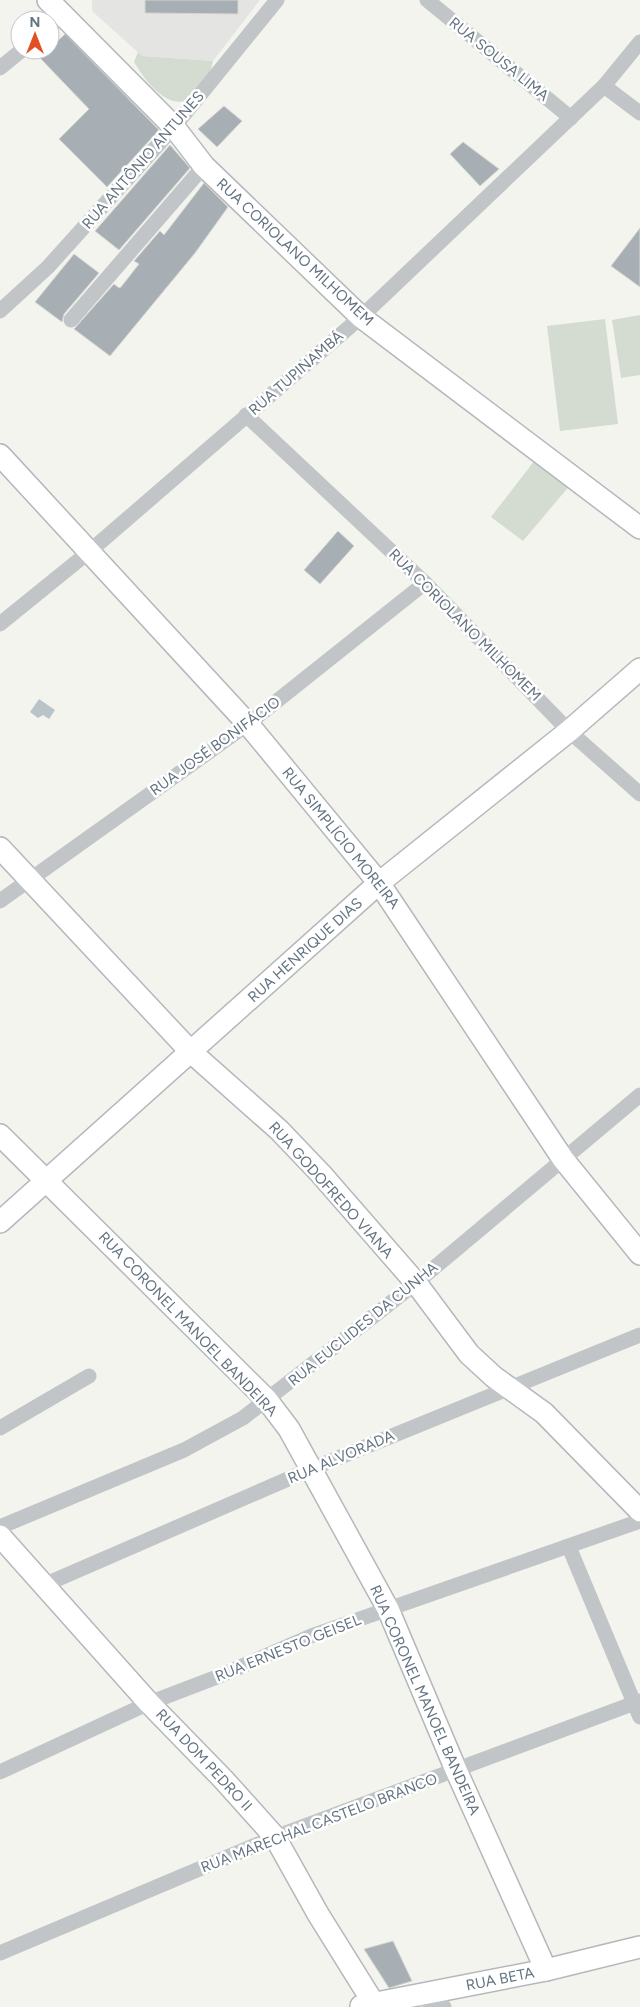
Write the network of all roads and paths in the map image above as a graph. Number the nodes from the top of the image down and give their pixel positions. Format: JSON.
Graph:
{"nodes":[{"id":1,"x":277,"y":0,"type":"edge"},
{"id":2,"x":427,"y":0,"type":"edge"},
{"id":3,"x":60,"y":24,"type":"edge"},
{"id":4,"x":640,"y":42,"type":"edge"},
{"id":5,"x":10,"y":60,"type":"edge"},
{"id":6,"x":0,"y":68,"type":"edge"},
{"id":7,"x":604,"y":86,"type":"junction"},
{"id":8,"x":640,"y":113,"type":"edge"},
{"id":9,"x":571,"y":118,"type":"junction"},
{"id":10,"x":174,"y":128,"type":"junction"},
{"id":11,"x":204,"y":166,"type":"junction"},
{"id":12,"x":0,"y":311,"type":"edge"},
{"id":13,"x":361,"y":317,"type":"junction"},
{"id":14,"x":71,"y":320,"type":"dead end"},
{"id":15,"x":246,"y":416,"type":"junction"},
{"id":16,"x":0,"y":455,"type":"edge"},
{"id":17,"x":640,"y":528,"type":"edge"},
{"id":18,"x":90,"y":551,"type":"junction"},
{"id":19,"x":426,"y":583,"type":"junction"},
{"id":20,"x":0,"y":624,"type":"edge"},
{"id":21,"x":640,"y":669,"type":"edge"},
{"id":22,"x":248,"y":724,"type":"junction"},
{"id":23,"x":569,"y":731,"type":"junction"},
{"id":24,"x":640,"y":794,"type":"edge"},
{"id":25,"x":0,"y":848,"type":"edge"},
{"id":26,"x":29,"y":881,"type":"junction"},
{"id":27,"x":380,"y":883,"type":"junction"},
{"id":28,"x":0,"y":901,"type":"edge"},
{"id":29,"x":191,"y":1052,"type":"junction"},
{"id":30,"x":640,"y":1095,"type":"edge"},
{"id":31,"x":0,"y":1135,"type":"edge"},
{"id":32,"x":563,"y":1159,"type":"junction"},
{"id":33,"x":47,"y":1181,"type":"junction"},
{"id":34,"x":0,"y":1222,"type":"edge"},
{"id":35,"x":640,"y":1254,"type":"edge"},
{"id":36,"x":416,"y":1283,"type":"junction"},
{"id":37,"x":640,"y":1335,"type":"edge"},
{"id":38,"x":89,"y":1376,"type":"dead end"},
{"id":39,"x":502,"y":1382,"type":"junction"},
{"id":40,"x":267,"y":1400,"type":"junction"},
{"id":41,"x":0,"y":1428,"type":"edge"},
{"id":42,"x":308,"y":1463,"type":"junction"},
{"id":43,"x":640,"y":1511,"type":"edge"},
{"id":44,"x":640,"y":1522,"type":"edge"},
{"id":45,"x":1,"y":1535,"type":"edge"},
{"id":46,"x":569,"y":1547,"type":"junction"},
{"id":47,"x":39,"y":1579,"type":"junction"},
{"id":48,"x":388,"y":1609,"type":"junction"},
{"id":49,"x":150,"y":1703,"type":"junction"},
{"id":50,"x":638,"y":1707,"type":"edge"},
{"id":51,"x":456,"y":1770,"type":"junction"},
{"id":52,"x":0,"y":1772,"type":"edge"},
{"id":53,"x":275,"y":1837,"type":"junction"},
{"id":54,"x":640,"y":1947,"type":"edge"},
{"id":55,"x":0,"y":1952,"type":"edge"},
{"id":56,"x":546,"y":1970,"type":"junction"},
{"id":57,"x":416,"y":1996,"type":"junction"},
{"id":58,"x":369,"y":2005,"type":"edge"},
{"id":59,"x":444,"y":2007,"type":"edge"}],
"edges":[{"from":1,"to":10,"type":"street","name":"RUA ANTÔNIO ANTUNES"},
{"from":2,"to":9,"type":"street","name":"RUA SOUSA LIMA"},
{"from":3,"to":10,"type":"street","name":"RUA CORIOLANO MILHOMEM"},
{"from":4,"to":7,"type":"street","name":"RUA TUPINAMBÁ"},
{"from":5,"to":6,"type":"street"},
{"from":7,"to":8,"type":"street"},
{"from":7,"to":9,"type":"street","name":"RUA TUPINAMBÁ"},
{"from":9,"to":13,"type":"street","name":"RUA TUPINAMBÁ"},
{"from":10,"to":11,"type":"street","name":"RUA CORIOLANO MILHOMEM"},
{"from":10,"to":12,"type":"street","name":"RUA ANTÔNIO ANTUNES"},
{"from":11,"to":13,"type":"street","name":"RUA CORIOLANO MILHOMEM"},
{"from":11,"to":14,"type":"street"},
{"from":13,"to":15,"type":"street","name":"RUA TUPINAMBÁ"},
{"from":13,"to":17,"type":"street","name":"RUA CORIOLANO MILHOMEM"},
{"from":15,"to":18,"type":"street","name":"RUA TUPINAMBÁ"},
{"from":15,"to":19,"type":"street","name":"RUA CORIOLANO MILHOMEM"},
{"from":16,"to":18,"type":"street","name":"RUA SIMPLÍCIO MOREIRA"},
{"from":18,"to":20,"type":"street","name":"RUA TUPINAMBÁ"},
{"from":18,"to":22,"type":"street","name":"RUA SIMPLÍCIO MOREIRA"},
{"from":19,"to":22,"type":"street","name":"RUA JOSÉ BONIFÁCIO"},
{"from":19,"to":23,"type":"street","name":"RUA CORIOLANO MILHOMEM"},
{"from":21,"to":23,"type":"street","name":"RUA HENRIQUE DIAS"},
{"from":22,"to":26,"type":"street","name":"RUA JOSÉ BONIFÁCIO"},
{"from":22,"to":27,"type":"street","name":"RUA SIMPLÍCIO MOREIRA"},
{"from":23,"to":24,"type":"street","name":"RUA CORIOLANO MILHOMEM"},
{"from":23,"to":27,"type":"street","name":"RUA HENRIQUE DIAS"},
{"from":25,"to":26,"type":"street","name":"RUA GODOFREDO VIANA"},
{"from":26,"to":28,"type":"street","name":"RUA JOSÉ BONIFÁCIO"},
{"from":26,"to":29,"type":"street","name":"RUA GODOFREDO VIANA"},
{"from":27,"to":29,"type":"street","name":"RUA HENRIQUE DIAS"},
{"from":27,"to":32,"type":"street","name":"RUA SIMPLÍCIO MOREIRA"},
{"from":29,"to":33,"type":"street","name":"RUA HENRIQUE DIAS"},
{"from":29,"to":36,"type":"street","name":"RUA GODOFREDO VIANA"},
{"from":30,"to":32,"type":"street","name":"RUA EUCLIDES DA CUNHA"},
{"from":31,"to":33,"type":"street","name":"RUA CORONEL MANOEL BANDEIRA"},
{"from":32,"to":35,"type":"street","name":"RUA SIMPLÍCIO MOREIRA"},
{"from":32,"to":36,"type":"street","name":"RUA EUCLIDES DA CUNHA"},
{"from":33,"to":34,"type":"street","name":"RUA HENRIQUE DIAS"},
{"from":33,"to":40,"type":"street","name":"RUA CORONEL MANOEL BANDEIRA"},
{"from":36,"to":39,"type":"street","name":"RUA GODOFREDO VIANA"},
{"from":36,"to":40,"type":"street","name":"RUA EUCLIDES DA CUNHA"},
{"from":37,"to":39,"type":"street","name":"RUA ALVORADA"},
{"from":38,"to":41,"type":"street"},
{"from":39,"to":42,"type":"street","name":"RUA ALVORADA"},
{"from":39,"to":43,"type":"street","name":"RUA GODOFREDO VIANA"},
{"from":40,"to":42,"type":"street","name":"RUA CORONEL MANOEL BANDEIRA"},
{"from":40,"to":45,"type":"street","name":"RUA EUCLIDES DA CUNHA"},
{"from":42,"to":47,"type":"street","name":"RUA ALVORADA"},
{"from":42,"to":48,"type":"street","name":"RUA CORONEL MANOEL BANDEIRA"},
{"from":44,"to":46,"type":"street","name":"RUA ERNESTO GEISEL"},
{"from":45,"to":47,"type":"street","name":"RUA DOM PEDRO II"},
{"from":46,"to":48,"type":"street","name":"RUA ERNESTO GEISEL"},
{"from":46,"to":50,"type":"street"},
{"from":47,"to":49,"type":"street","name":"RUA DOM PEDRO II"},
{"from":48,"to":49,"type":"street","name":"RUA ERNESTO GEISEL"},
{"from":48,"to":51,"type":"street","name":"RUA CORONEL MANOEL BANDEIRA"},
{"from":49,"to":52,"type":"street","name":"RUA ERNESTO GEISEL"},
{"from":49,"to":53,"type":"street","name":"RUA DOM PEDRO II"},
{"from":50,"to":51,"type":"street","name":"RUA MARECHAL CASTELO BRANCO"},
{"from":51,"to":53,"type":"street","name":"RUA MARECHAL CASTELO BRANCO"},
{"from":51,"to":56,"type":"street","name":"RUA CORONEL MANOEL BANDEIRA"},
{"from":53,"to":55,"type":"street","name":"RUA MARECHAL CASTELO BRANCO"},
{"from":53,"to":58,"type":"street","name":"RUA DOM PEDRO II"},
{"from":54,"to":56,"type":"street","name":"RUA BETA"},
{"from":56,"to":57,"type":"street","name":"RUA BETA"},
{"from":57,"to":58,"type":"street","name":"RUA BETA"},
{"from":57,"to":59,"type":"street"}]}
